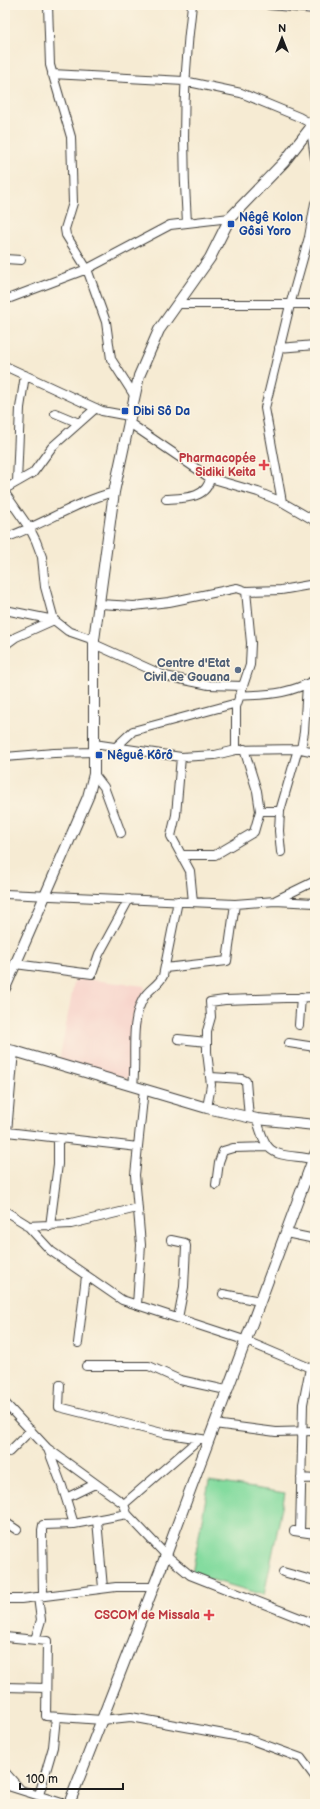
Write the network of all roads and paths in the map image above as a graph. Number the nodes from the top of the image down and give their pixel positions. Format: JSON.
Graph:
{"nodes":[{"id":1,"x":48,"y":5,"type":"edge"},
{"id":2,"x":192,"y":5,"type":"edge"},
{"id":3,"x":269,"y":5,"type":"edge"},
{"id":4,"x":315,"y":9,"type":"edge"},
{"id":5,"x":52,"y":74,"type":"junction"},
{"id":6,"x":184,"y":81,"type":"junction"},
{"id":7,"x":313,"y":126,"type":"edge"},
{"id":8,"x":315,"y":158,"type":"edge"},
{"id":9,"x":315,"y":203,"type":"edge"},
{"id":10,"x":230,"y":218,"type":"junction"},
{"id":11,"x":187,"y":223,"type":"junction"},
{"id":12,"x":312,"y":237,"type":"edge"},
{"id":13,"x":5,"y":258,"type":"edge"},
{"id":14,"x":22,"y":260,"type":"dead end"},
{"id":15,"x":87,"y":269,"type":"junction"},
{"id":16,"x":5,"y":300,"type":"edge"},
{"id":17,"x":177,"y":304,"type":"junction"},
{"id":18,"x":315,"y":304,"type":"edge"},
{"id":19,"x":290,"y":305,"type":"junction"},
{"id":20,"x":315,"y":345,"type":"edge"},
{"id":21,"x":279,"y":348,"type":"junction"},
{"id":22,"x":5,"y":366,"type":"edge"},
{"id":23,"x":25,"y":375,"type":"junction"},
{"id":24,"x":134,"y":395,"type":"junction"},
{"id":25,"x":96,"y":408,"type":"junction"},
{"id":26,"x":56,"y":413,"type":"dead end"},
{"id":27,"x":128,"y":419,"type":"junction"},
{"id":28,"x":79,"y":424,"type":"junction"},
{"id":29,"x":210,"y":478,"type":"junction"},
{"id":30,"x":17,"y":482,"type":"junction"},
{"id":31,"x":5,"y":489,"type":"edge"},
{"id":32,"x":114,"y":492,"type":"junction"},
{"id":33,"x":5,"y":494,"type":"edge"},
{"id":34,"x":166,"y":499,"type":"dead end"},
{"id":35,"x":282,"y":502,"type":"junction"},
{"id":36,"x":315,"y":521,"type":"edge"},
{"id":37,"x":30,"y":529,"type":"junction"},
{"id":38,"x":5,"y":538,"type":"edge"},
{"id":39,"x":315,"y":584,"type":"edge"},
{"id":40,"x":246,"y":591,"type":"junction"},
{"id":41,"x":99,"y":604,"type":"junction"},
{"id":42,"x":5,"y":610,"type":"edge"},
{"id":43,"x":54,"y":620,"type":"junction"},
{"id":44,"x":94,"y":642,"type":"junction"},
{"id":45,"x":5,"y":645,"type":"edge"},
{"id":46,"x":315,"y":680,"type":"edge"},
{"id":47,"x":306,"y":685,"type":"junction"},
{"id":48,"x":242,"y":686,"type":"junction"},
{"id":49,"x":238,"y":700,"type":"junction"},
{"id":50,"x":116,"y":747,"type":"junction"},
{"id":51,"x":94,"y":748,"type":"junction"},
{"id":52,"x":240,"y":749,"type":"junction"},
{"id":53,"x":300,"y":749,"type":"junction"},
{"id":54,"x":315,"y":752,"type":"edge"},
{"id":55,"x":181,"y":757,"type":"junction"},
{"id":56,"x":5,"y":758,"type":"edge"},
{"id":57,"x":94,"y":774,"type":"junction"},
{"id":58,"x":260,"y":811,"type":"junction"},
{"id":59,"x":280,"y":811,"type":"junction"},
{"id":60,"x":121,"y":833,"type":"dead end"},
{"id":61,"x":281,"y":852,"type":"dead end"},
{"id":62,"x":182,"y":855,"type":"junction"},
{"id":63,"x":315,"y":881,"type":"edge"},
{"id":64,"x":5,"y":894,"type":"edge"},
{"id":65,"x":45,"y":895,"type":"junction"},
{"id":66,"x":129,"y":899,"type":"junction"},
{"id":67,"x":275,"y":900,"type":"junction"},
{"id":68,"x":178,"y":901,"type":"junction"},
{"id":69,"x":193,"y":902,"type":"junction"},
{"id":70,"x":315,"y":902,"type":"edge"},
{"id":71,"x":235,"y":904,"type":"junction"},
{"id":72,"x":15,"y":964,"type":"junction"},
{"id":73,"x":165,"y":968,"type":"junction"},
{"id":74,"x":5,"y":988,"type":"edge"},
{"id":75,"x":301,"y":997,"type":"junction"},
{"id":76,"x":315,"y":997,"type":"edge"},
{"id":77,"x":299,"y":1025,"type":"dead end"},
{"id":78,"x":178,"y":1039,"type":"dead end"},
{"id":79,"x":207,"y":1042,"type":"junction"},
{"id":80,"x":289,"y":1043,"type":"dead end"},
{"id":81,"x":315,"y":1047,"type":"edge"},
{"id":82,"x":10,"y":1050,"type":"edge"},
{"id":83,"x":211,"y":1077,"type":"junction"},
{"id":84,"x":133,"y":1086,"type":"junction"},
{"id":85,"x":144,"y":1088,"type":"junction"},
{"id":86,"x":207,"y":1108,"type":"junction"},
{"id":87,"x":253,"y":1118,"type":"junction"},
{"id":88,"x":315,"y":1125,"type":"edge"},
{"id":89,"x":58,"y":1138,"type":"junction"},
{"id":90,"x":138,"y":1147,"type":"junction"},
{"id":91,"x":267,"y":1147,"type":"junction"},
{"id":92,"x":313,"y":1161,"type":"edge"},
{"id":93,"x":216,"y":1185,"type":"dead end"},
{"id":94,"x":137,"y":1208,"type":"junction"},
{"id":95,"x":5,"y":1211,"type":"edge"},
{"id":96,"x":27,"y":1226,"type":"junction"},
{"id":97,"x":50,"y":1226,"type":"junction"},
{"id":98,"x":286,"y":1233,"type":"junction"},
{"id":99,"x":315,"y":1239,"type":"edge"},
{"id":100,"x":171,"y":1240,"type":"dead end"},
{"id":101,"x":86,"y":1276,"type":"junction"},
{"id":102,"x":223,"y":1294,"type":"dead end"},
{"id":103,"x":260,"y":1301,"type":"junction"},
{"id":104,"x":137,"y":1305,"type":"junction"},
{"id":105,"x":178,"y":1318,"type":"junction"},
{"id":106,"x":245,"y":1340,"type":"junction"},
{"id":107,"x":78,"y":1343,"type":"dead end"},
{"id":108,"x":86,"y":1366,"type":"dead end"},
{"id":109,"x":312,"y":1369,"type":"edge"},
{"id":110,"x":60,"y":1386,"type":"dead end"},
{"id":111,"x":226,"y":1390,"type":"junction"},
{"id":112,"x":5,"y":1403,"type":"edge"},
{"id":113,"x":214,"y":1424,"type":"junction"},
{"id":114,"x":31,"y":1430,"type":"junction"},
{"id":115,"x":302,"y":1431,"type":"junction"},
{"id":116,"x":315,"y":1431,"type":"edge"},
{"id":117,"x":204,"y":1439,"type":"junction"},
{"id":118,"x":47,"y":1448,"type":"junction"},
{"id":119,"x":9,"y":1452,"type":"dead end"},
{"id":120,"x":301,"y":1478,"type":"junction"},
{"id":121,"x":315,"y":1479,"type":"edge"},
{"id":122,"x":95,"y":1484,"type":"junction"},
{"id":123,"x":66,"y":1498,"type":"junction"},
{"id":124,"x":124,"y":1504,"type":"junction"},
{"id":125,"x":127,"y":1514,"type":"junction"},
{"id":126,"x":97,"y":1520,"type":"junction"},
{"id":127,"x":5,"y":1522,"type":"edge"},
{"id":128,"x":74,"y":1524,"type":"junction"},
{"id":129,"x":17,"y":1530,"type":"dead end"},
{"id":130,"x":315,"y":1534,"type":"edge"},
{"id":131,"x":166,"y":1555,"type":"junction"},
{"id":132,"x":283,"y":1572,"type":"dead end"},
{"id":133,"x":315,"y":1581,"type":"edge"},
{"id":134,"x":153,"y":1587,"type":"junction"},
{"id":135,"x":103,"y":1588,"type":"junction"},
{"id":136,"x":41,"y":1596,"type":"junction"},
{"id":137,"x":5,"y":1599,"type":"edge"},
{"id":138,"x":315,"y":1624,"type":"edge"},
{"id":139,"x":5,"y":1637,"type":"edge"},
{"id":140,"x":35,"y":1640,"type":"junction"},
{"id":141,"x":5,"y":1687,"type":"edge"},
{"id":142,"x":46,"y":1688,"type":"junction"},
{"id":143,"x":56,"y":1717,"type":"junction"},
{"id":144,"x":102,"y":1720,"type":"junction"},
{"id":145,"x":5,"y":1772,"type":"edge"},
{"id":146,"x":315,"y":1777,"type":"edge"},
{"id":147,"x":5,"y":1785,"type":"edge"},
{"id":148,"x":21,"y":1790,"type":"junction"},
{"id":149,"x":39,"y":1795,"type":"junction"},
{"id":150,"x":64,"y":1804,"type":"edge"},
{"id":151,"x":69,"y":1804,"type":"edge"}],
"edges":[{"from":1,"to":5,"type":"street"},
{"from":2,"to":6,"type":"street"},
{"from":3,"to":4,"type":"street"},
{"from":5,"to":6,"type":"street"},
{"from":5,"to":15,"type":"street"},
{"from":6,"to":7,"type":"street"},
{"from":6,"to":11,"type":"street"},
{"from":7,"to":8,"type":"street"},
{"from":7,"to":10,"type":"street"},
{"from":9,"to":12,"type":"street"},
{"from":10,"to":11,"type":"street"},
{"from":10,"to":17,"type":"street"},
{"from":11,"to":15,"type":"street"},
{"from":12,"to":19,"type":"street"},
{"from":13,"to":14,"type":"street"},
{"from":15,"to":16,"type":"street"},
{"from":15,"to":24,"type":"street"},
{"from":17,"to":19,"type":"street"},
{"from":17,"to":24,"type":"street"},
{"from":18,"to":19,"type":"street"},
{"from":19,"to":21,"type":"street"},
{"from":20,"to":21,"type":"street"},
{"from":21,"to":35,"type":"street"},
{"from":22,"to":23,"type":"street"},
{"from":23,"to":25,"type":"street"},
{"from":23,"to":30,"type":"street"},
{"from":24,"to":27,"type":"street"},
{"from":25,"to":27,"type":"street"},
{"from":25,"to":28,"type":"street"},
{"from":26,"to":28,"type":"street"},
{"from":27,"to":29,"type":"street"},
{"from":27,"to":32,"type":"street"},
{"from":28,"to":30,"type":"street"},
{"from":29,"to":34,"type":"street"},
{"from":29,"to":35,"type":"street"},
{"from":30,"to":31,"type":"street"},
{"from":32,"to":37,"type":"street"},
{"from":32,"to":41,"type":"street"},
{"from":33,"to":37,"type":"street"},
{"from":35,"to":36,"type":"street"},
{"from":37,"to":38,"type":"street"},
{"from":37,"to":43,"type":"street"},
{"from":39,"to":40,"type":"street"},
{"from":40,"to":41,"type":"street"},
{"from":40,"to":48,"type":"street"},
{"from":41,"to":44,"type":"street"},
{"from":42,"to":43,"type":"street"},
{"from":43,"to":44,"type":"street"},
{"from":43,"to":45,"type":"street"},
{"from":44,"to":48,"type":"street"},
{"from":44,"to":51,"type":"street"},
{"from":46,"to":47,"type":"street"},
{"from":47,"to":49,"type":"street"},
{"from":47,"to":53,"type":"street"},
{"from":48,"to":49,"type":"street"},
{"from":49,"to":50,"type":"street"},
{"from":49,"to":52,"type":"street"},
{"from":50,"to":51,"type":"street"},
{"from":50,"to":55,"type":"street"},
{"from":51,"to":56,"type":"street"},
{"from":51,"to":57,"type":"street"},
{"from":52,"to":53,"type":"street"},
{"from":52,"to":55,"type":"street"},
{"from":52,"to":58,"type":"street"},
{"from":53,"to":54,"type":"street"},
{"from":53,"to":59,"type":"street"},
{"from":55,"to":62,"type":"street"},
{"from":57,"to":60,"type":"street"},
{"from":57,"to":65,"type":"street"},
{"from":58,"to":59,"type":"street"},
{"from":58,"to":62,"type":"street"},
{"from":59,"to":61,"type":"street"},
{"from":62,"to":69,"type":"street"},
{"from":63,"to":67,"type":"street"},
{"from":64,"to":65,"type":"street"},
{"from":65,"to":66,"type":"street"},
{"from":65,"to":72,"type":"street"},
{"from":66,"to":68,"type":"street"},
{"from":66,"to":72,"type":"street"},
{"from":67,"to":70,"type":"street"},
{"from":67,"to":71,"type":"street"},
{"from":68,"to":69,"type":"street"},
{"from":68,"to":73,"type":"street"},
{"from":69,"to":71,"type":"street"},
{"from":71,"to":73,"type":"street"},
{"from":72,"to":74,"type":"street"},
{"from":73,"to":84,"type":"street"},
{"from":75,"to":76,"type":"street"},
{"from":75,"to":77,"type":"street"},
{"from":75,"to":79,"type":"street"},
{"from":78,"to":79,"type":"street"},
{"from":79,"to":83,"type":"street"},
{"from":80,"to":81,"type":"street"},
{"from":82,"to":84,"type":"street"},
{"from":82,"to":89,"type":"street"},
{"from":83,"to":86,"type":"street"},
{"from":83,"to":87,"type":"street"},
{"from":84,"to":85,"type":"street"},
{"from":85,"to":86,"type":"street"},
{"from":85,"to":90,"type":"street"},
{"from":86,"to":87,"type":"street"},
{"from":87,"to":88,"type":"street"},
{"from":87,"to":91,"type":"street"},
{"from":89,"to":90,"type":"street"},
{"from":89,"to":97,"type":"street"},
{"from":90,"to":94,"type":"street"},
{"from":91,"to":92,"type":"street"},
{"from":91,"to":93,"type":"street"},
{"from":92,"to":98,"type":"street"},
{"from":94,"to":97,"type":"street"},
{"from":94,"to":104,"type":"street"},
{"from":95,"to":96,"type":"street"},
{"from":96,"to":97,"type":"street"},
{"from":96,"to":101,"type":"street"},
{"from":98,"to":99,"type":"street"},
{"from":98,"to":103,"type":"street"},
{"from":100,"to":105,"type":"street"},
{"from":101,"to":104,"type":"street"},
{"from":101,"to":107,"type":"street"},
{"from":102,"to":103,"type":"street"},
{"from":103,"to":106,"type":"street"},
{"from":104,"to":105,"type":"street"},
{"from":105,"to":106,"type":"street"},
{"from":106,"to":109,"type":"street"},
{"from":106,"to":111,"type":"street"},
{"from":108,"to":111,"type":"street"},
{"from":109,"to":115,"type":"street"},
{"from":110,"to":117,"type":"street"},
{"from":111,"to":113,"type":"street"},
{"from":112,"to":114,"type":"street"},
{"from":113,"to":115,"type":"street"},
{"from":113,"to":117,"type":"street"},
{"from":114,"to":118,"type":"street"},
{"from":114,"to":119,"type":"street"},
{"from":115,"to":116,"type":"street"},
{"from":115,"to":120,"type":"street"},
{"from":117,"to":124,"type":"street"},
{"from":117,"to":131,"type":"street"},
{"from":118,"to":122,"type":"street"},
{"from":118,"to":123,"type":"street"},
{"from":120,"to":121,"type":"street"},
{"from":120,"to":130,"type":"street"},
{"from":122,"to":123,"type":"street"},
{"from":122,"to":124,"type":"street"},
{"from":123,"to":128,"type":"street"},
{"from":124,"to":125,"type":"street"},
{"from":125,"to":126,"type":"street"},
{"from":125,"to":131,"type":"street"},
{"from":126,"to":128,"type":"street"},
{"from":126,"to":135,"type":"street"},
{"from":127,"to":129,"type":"street"},
{"from":128,"to":136,"type":"street"},
{"from":131,"to":134,"type":"street"},
{"from":131,"to":138,"type":"street"},
{"from":132,"to":133,"type":"street"},
{"from":134,"to":135,"type":"street"},
{"from":134,"to":144,"type":"street"},
{"from":135,"to":136,"type":"street"},
{"from":136,"to":137,"type":"street"},
{"from":136,"to":140,"type":"street"},
{"from":139,"to":140,"type":"street"},
{"from":140,"to":142,"type":"street"},
{"from":141,"to":142,"type":"street"},
{"from":142,"to":143,"type":"street"},
{"from":143,"to":144,"type":"street"},
{"from":143,"to":149,"type":"street"},
{"from":144,"to":146,"type":"street"},
{"from":144,"to":151,"type":"street"},
{"from":145,"to":148,"type":"street"},
{"from":147,"to":148,"type":"street"},
{"from":148,"to":149,"type":"street"},
{"from":149,"to":150,"type":"street"}]}
